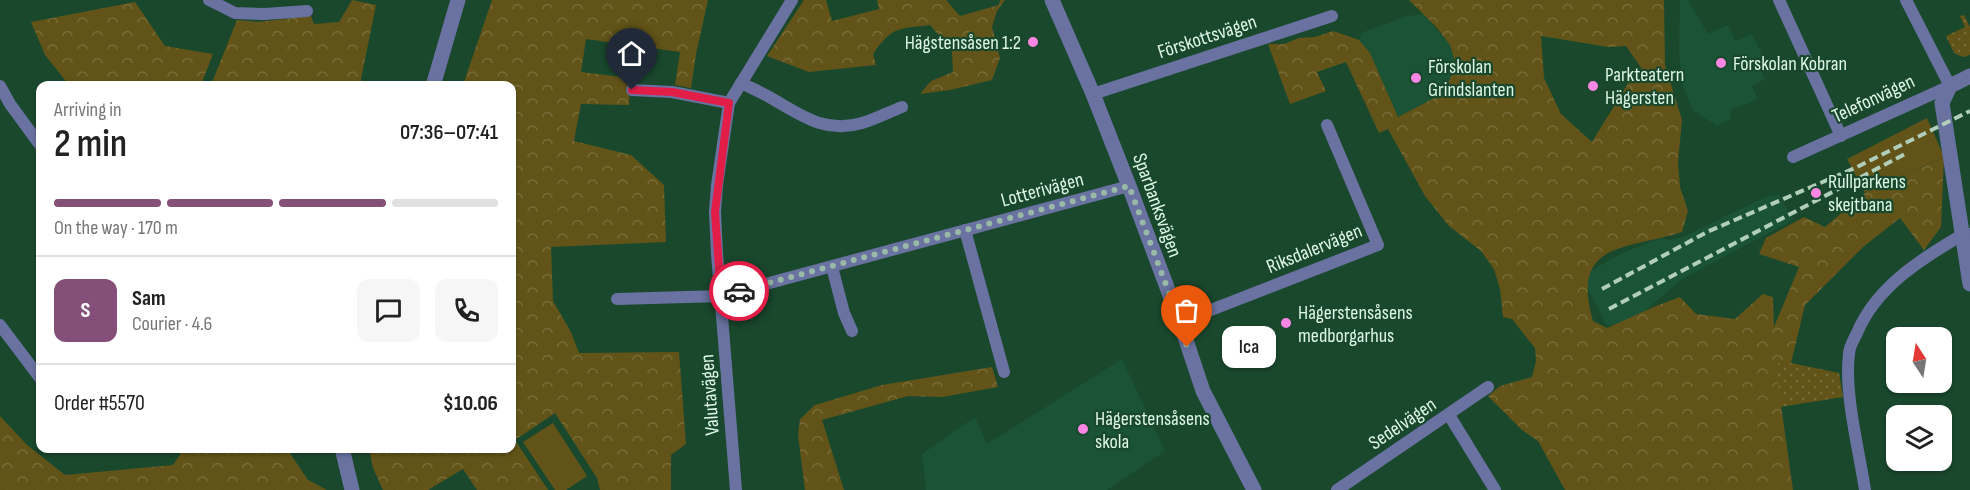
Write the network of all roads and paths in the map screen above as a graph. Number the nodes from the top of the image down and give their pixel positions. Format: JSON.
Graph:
{"nodes":[{"id":1,"x":209,"y":0,"type":"edge"},
{"id":2,"x":458,"y":0,"type":"edge"},
{"id":3,"x":792,"y":0,"type":"edge"},
{"id":4,"x":1052,"y":0,"type":"edge"},
{"id":5,"x":1779,"y":0,"type":"edge"},
{"id":6,"x":1906,"y":0,"type":"edge"},
{"id":7,"x":307,"y":11,"type":"dead end"},
{"id":8,"x":1332,"y":16,"type":"dead end"},
{"id":9,"x":1970,"y":76,"type":"edge"},
{"id":10,"x":434,"y":81,"type":"edge"},
{"id":11,"x":741,"y":83,"type":"junction"},
{"id":12,"x":0,"y":86,"type":"edge"},
{"id":13,"x":1950,"y":86,"type":"junction"},
{"id":14,"x":632,"y":90,"type":"dead end"},
{"id":15,"x":1093,"y":94,"type":"junction"},
{"id":16,"x":729,"y":103,"type":"junction"},
{"id":17,"x":902,"y":107,"type":"dead end"},
{"id":18,"x":1327,"y":124,"type":"dead end"},
{"id":19,"x":1841,"y":136,"type":"junction"},
{"id":20,"x":36,"y":140,"type":"edge"},
{"id":21,"x":1793,"y":157,"type":"dead end"},
{"id":22,"x":1129,"y":186,"type":"junction"},
{"id":23,"x":965,"y":230,"type":"junction"},
{"id":24,"x":1966,"y":235,"type":"edge"},
{"id":25,"x":832,"y":267,"type":"junction"},
{"id":26,"x":1970,"y":284,"type":"edge"},
{"id":27,"x":721,"y":296,"type":"junction"},
{"id":28,"x":617,"y":299,"type":"dead end"},
{"id":29,"x":1180,"y":322,"type":"junction"},
{"id":30,"x":0,"y":325,"type":"edge"},
{"id":31,"x":852,"y":332,"type":"dead end"},
{"id":32,"x":1004,"y":372,"type":"dead end"},
{"id":33,"x":36,"y":373,"type":"edge"},
{"id":34,"x":1488,"y":387,"type":"dead end"},
{"id":35,"x":1449,"y":415,"type":"junction"},
{"id":36,"x":343,"y":453,"type":"edge"},
{"id":37,"x":352,"y":490,"type":"edge"},
{"id":38,"x":736,"y":490,"type":"edge"},
{"id":39,"x":1254,"y":490,"type":"edge"},
{"id":40,"x":1337,"y":490,"type":"edge"},
{"id":41,"x":1495,"y":490,"type":"edge"},
{"id":42,"x":1865,"y":490,"type":"edge"}],
"edges":[{"from":1,"to":7,"type":"street"},
{"from":2,"to":10,"type":"street"},
{"from":3,"to":11,"type":"street","name":"Valutavägen"},
{"from":4,"to":15,"type":"street","name":"Sparbanksvägen"},
{"from":5,"to":19,"type":"street"},
{"from":6,"to":13,"type":"street"},
{"from":8,"to":15,"type":"street","name":"Förskottsvägen"},
{"from":9,"to":13,"type":"street","name":"Telefonvägen"},
{"from":11,"to":16,"type":"street","name":"Valutavägen"},
{"from":11,"to":17,"type":"street"},
{"from":12,"to":20,"type":"street"},
{"from":13,"to":19,"type":"street","name":"Telefonvägen"},
{"from":13,"to":24,"type":"street"},
{"from":14,"to":16,"type":"street"},
{"from":15,"to":22,"type":"street","name":"Sparbanksvägen"},
{"from":16,"to":27,"type":"street","name":"Valutavägen"},
{"from":18,"to":29,"type":"street","name":"Riksdalervägen"},
{"from":19,"to":21,"type":"street","name":"Telefonvägen"},
{"from":22,"to":23,"type":"street","name":"Lotterivägen"},
{"from":22,"to":29,"type":"street","name":"Sparbanksvägen"},
{"from":23,"to":25,"type":"street","name":"Lotterivägen"},
{"from":23,"to":32,"type":"street"},
{"from":24,"to":26,"type":"street"},
{"from":24,"to":42,"type":"street"},
{"from":25,"to":27,"type":"street","name":"Lotterivägen"},
{"from":25,"to":31,"type":"street"},
{"from":27,"to":28,"type":"street"},
{"from":27,"to":38,"type":"street","name":"Valutavägen"},
{"from":29,"to":39,"type":"street","name":"Sparbanksvägen"},
{"from":30,"to":33,"type":"street"},
{"from":34,"to":35,"type":"street","name":"Sedelvägen"},
{"from":35,"to":40,"type":"street","name":"Sedelvägen"},
{"from":35,"to":41,"type":"street"},
{"from":36,"to":37,"type":"street"}]}
